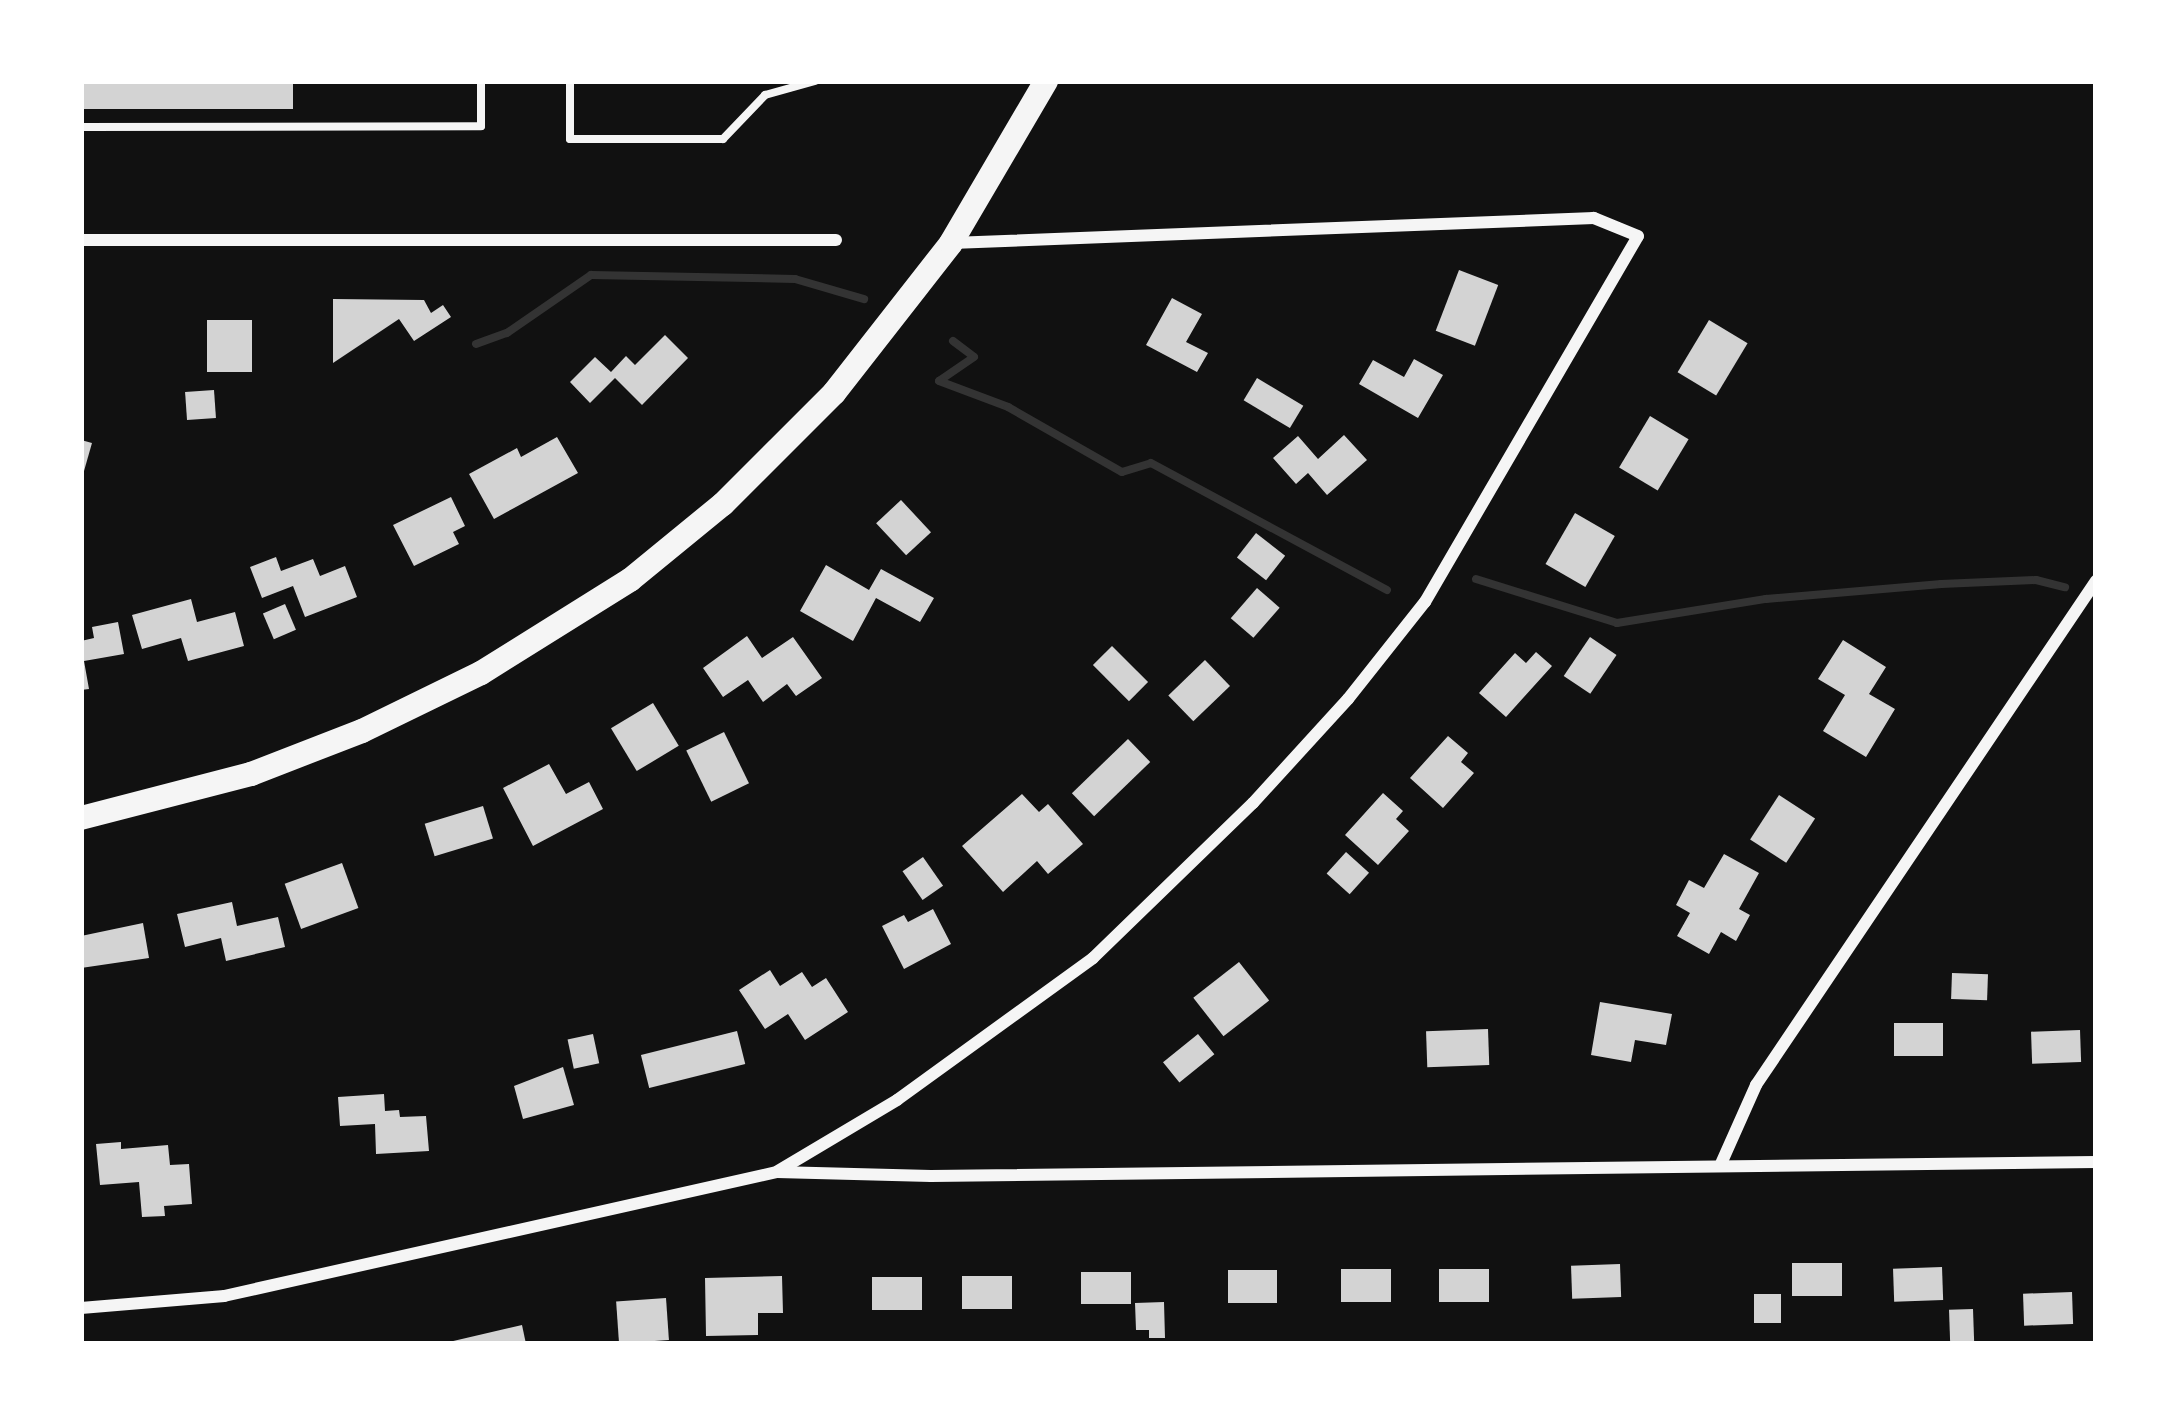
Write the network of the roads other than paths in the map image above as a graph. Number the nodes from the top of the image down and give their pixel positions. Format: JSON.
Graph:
{"nodes":[{"id":1,"x":481,"y":81,"type":"edge"},
{"id":2,"x":570,"y":81,"type":"edge"},
{"id":3,"x":815,"y":81,"type":"edge"},
{"id":4,"x":1046,"y":81,"type":"edge"},
{"id":5,"x":792,"y":84,"type":"edge"},
{"id":6,"x":81,"y":127,"type":"edge"},
{"id":7,"x":81,"y":240,"type":"edge"},
{"id":8,"x":836,"y":240,"type":"dead end"},
{"id":9,"x":951,"y":243,"type":"junction"},
{"id":10,"x":2096,"y":581,"type":"edge"},
{"id":11,"x":81,"y":818,"type":"edge"},
{"id":12,"x":2096,"y":1162,"type":"edge"},
{"id":13,"x":1720,"y":1166,"type":"junction"},
{"id":14,"x":777,"y":1172,"type":"junction"},
{"id":15,"x":81,"y":1308,"type":"edge"}],
"edges":[{"from":1,"to":6,"type":"lane"},
{"from":2,"to":5,"type":"lane"},
{"from":3,"to":5,"type":"lane"},
{"from":4,"to":9,"type":"main road"},
{"from":7,"to":8,"type":"street"},
{"from":9,"to":11,"type":"main road"},
{"from":9,"to":14,"type":"street"},
{"from":10,"to":13,"type":"street"},
{"from":12,"to":13,"type":"street"},
{"from":13,"to":14,"type":"street"},
{"from":14,"to":15,"type":"street"}]}
